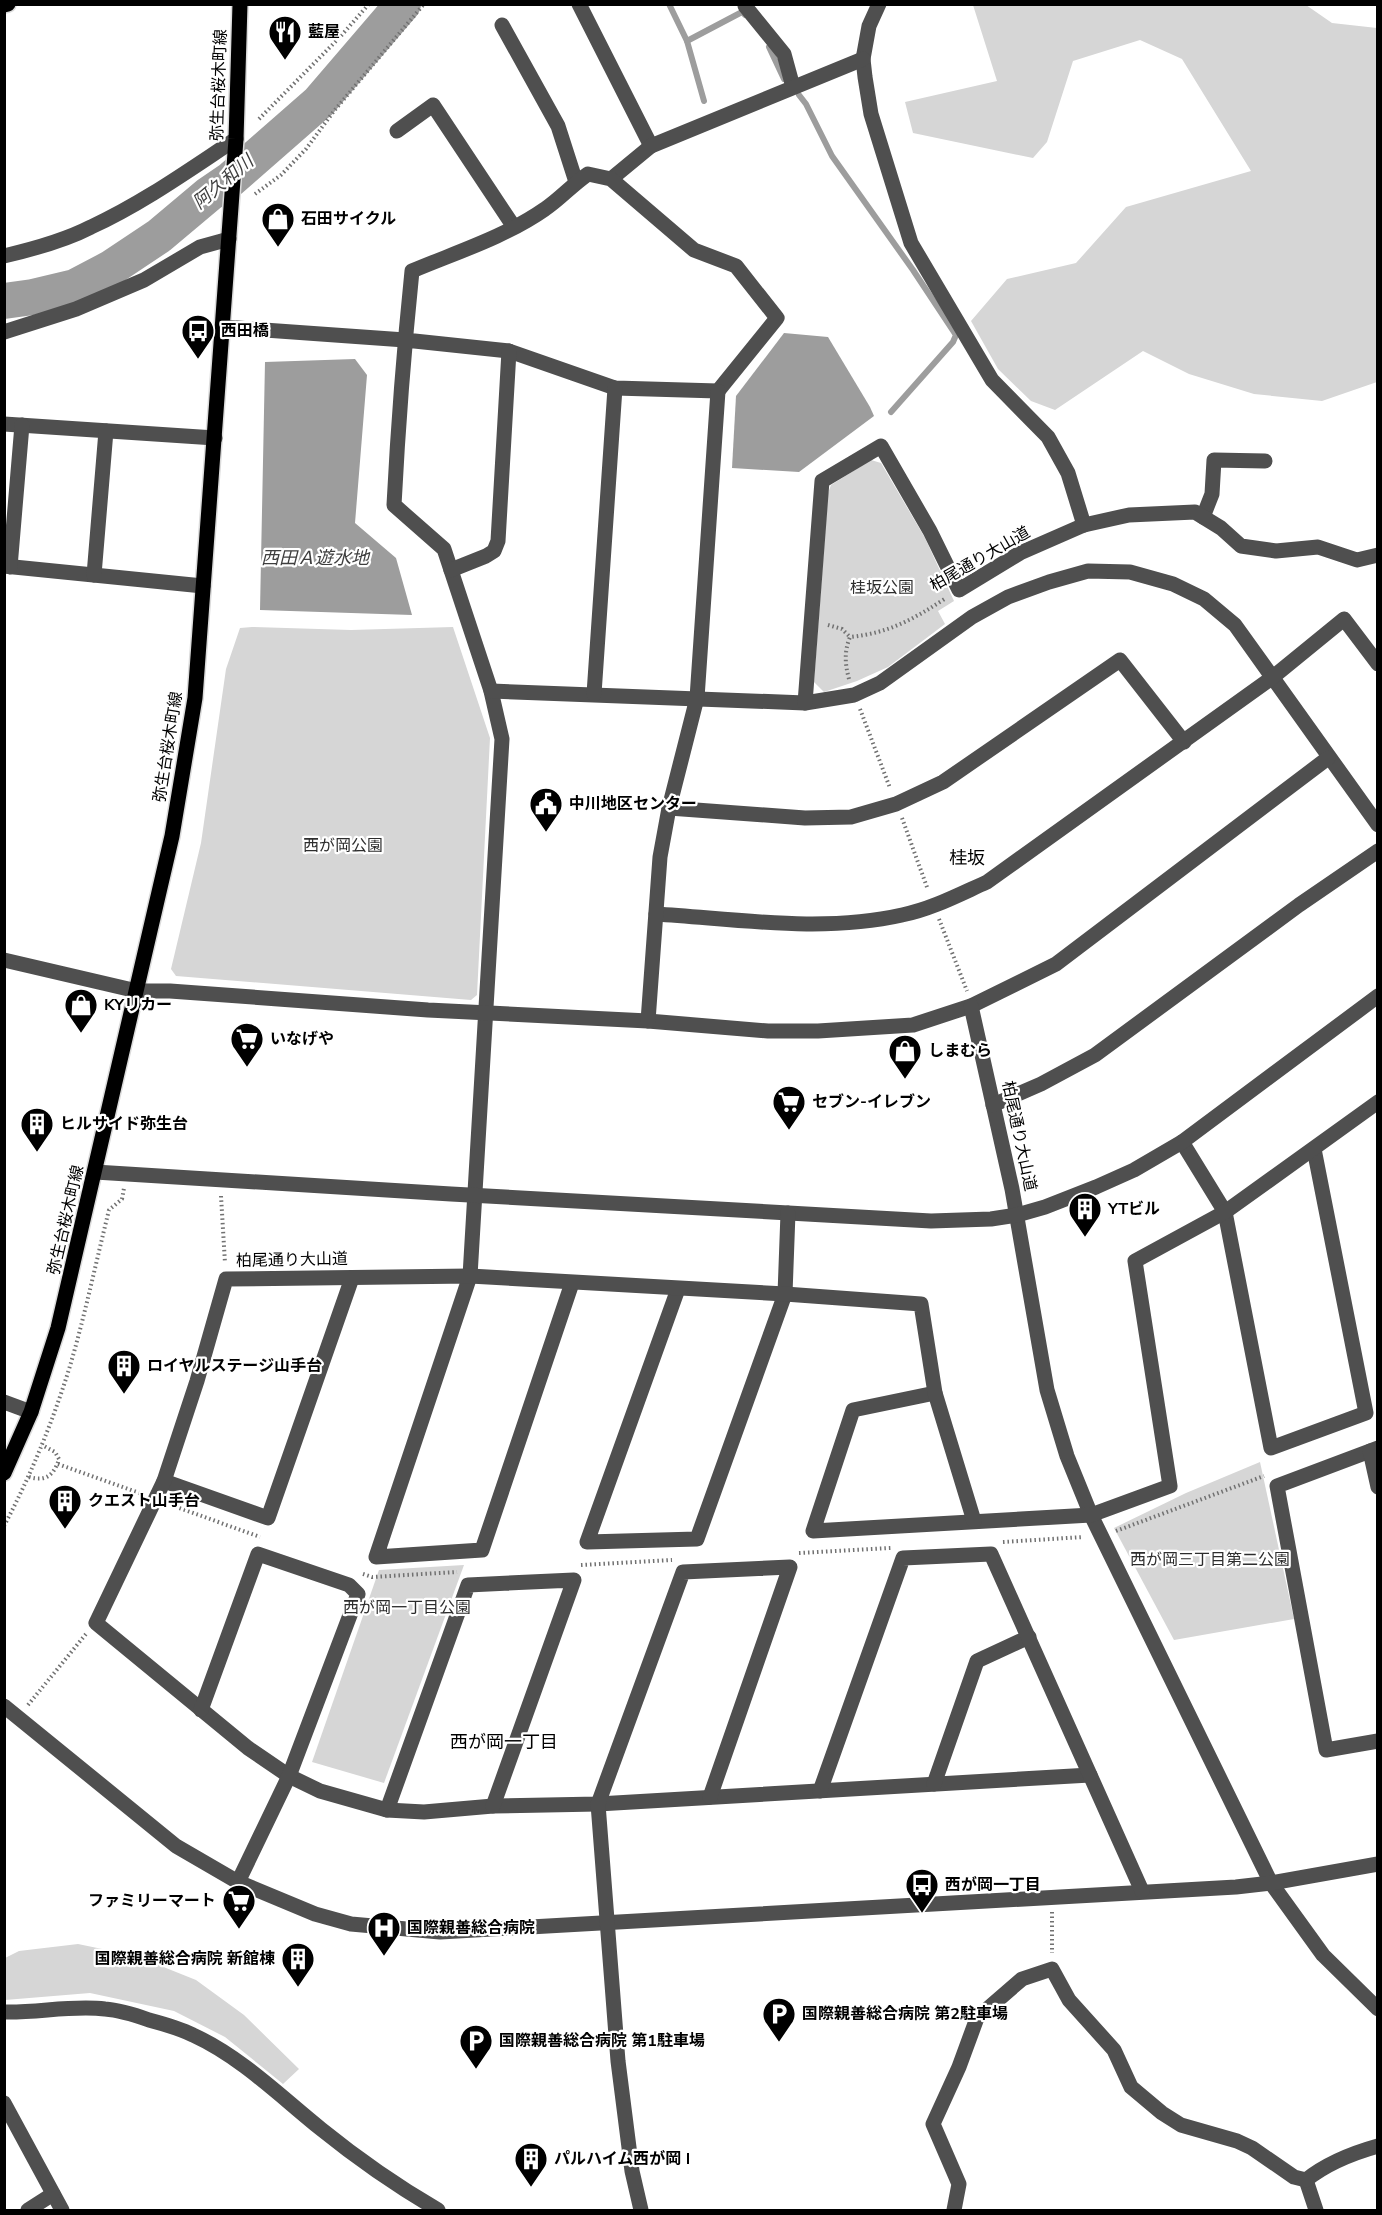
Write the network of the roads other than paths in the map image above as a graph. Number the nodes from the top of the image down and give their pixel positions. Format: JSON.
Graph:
{"nodes":[{"id":1,"x":240,"y":4,"type":"edge"},
{"id":2,"x":579,"y":4,"type":"edge"},
{"id":3,"x":747,"y":4,"type":"edge"},
{"id":4,"x":879,"y":4,"type":"edge"},
{"id":5,"x":502,"y":26,"type":"dead end"},
{"id":6,"x":863,"y":59,"type":"junction"},
{"id":7,"x":793,"y":87,"type":"junction"},
{"id":8,"x":397,"y":131,"type":"dead end"},
{"id":9,"x":235,"y":144,"type":"junction"},
{"id":10,"x":651,"y":146,"type":"junction"},
{"id":11,"x":611,"y":179,"type":"junction"},
{"id":12,"x":576,"y":182,"type":"junction"},
{"id":13,"x":514,"y":227,"type":"junction"},
{"id":14,"x":229,"y":239,"type":"junction"},
{"id":15,"x":4,"y":256,"type":"edge"},
{"id":16,"x":223,"y":327,"type":"junction"},
{"id":17,"x":4,"y":332,"type":"edge"},
{"id":18,"x":405,"y":340,"type":"junction"},
{"id":19,"x":509,"y":351,"type":"junction"},
{"id":20,"x":615,"y":388,"type":"junction"},
{"id":21,"x":718,"y":391,"type":"junction"},
{"id":22,"x":4,"y":424,"type":"edge"},
{"id":23,"x":22,"y":425,"type":"junction"},
{"id":24,"x":106,"y":431,"type":"junction"},
{"id":25,"x":215,"y":438,"type":"junction"},
{"id":26,"x":1265,"y":461,"type":"dead end"},
{"id":27,"x":1203,"y":516,"type":"junction"},
{"id":28,"x":1084,"y":525,"type":"junction"},
{"id":29,"x":1377,"y":555,"type":"edge"},
{"id":30,"x":7,"y":566,"type":"edge"},
{"id":31,"x":451,"y":570,"type":"junction"},
{"id":32,"x":94,"y":575,"type":"junction"},
{"id":33,"x":203,"y":586,"type":"junction"},
{"id":34,"x":1377,"y":664,"type":"edge"},
{"id":35,"x":1273,"y":677,"type":"junction"},
{"id":36,"x":491,"y":691,"type":"junction"},
{"id":37,"x":594,"y":694,"type":"junction"},
{"id":38,"x":697,"y":698,"type":"junction"},
{"id":39,"x":805,"y":703,"type":"junction"},
{"id":40,"x":1184,"y":742,"type":"junction"},
{"id":41,"x":1328,"y":758,"type":"junction"},
{"id":42,"x":669,"y":808,"type":"junction"},
{"id":43,"x":1377,"y":825,"type":"edge"},
{"id":44,"x":1377,"y":851,"type":"edge"},
{"id":45,"x":656,"y":914,"type":"junction"},
{"id":46,"x":4,"y":960,"type":"edge"},
{"id":47,"x":137,"y":992,"type":"junction"},
{"id":48,"x":1377,"y":996,"type":"edge"},
{"id":49,"x":971,"y":1006,"type":"junction"},
{"id":50,"x":487,"y":1012,"type":"junction"},
{"id":51,"x":648,"y":1021,"type":"junction"},
{"id":52,"x":1377,"y":1102,"type":"edge"},
{"id":53,"x":993,"y":1106,"type":"junction"},
{"id":54,"x":1182,"y":1142,"type":"junction"},
{"id":55,"x":1314,"y":1149,"type":"junction"},
{"id":56,"x":95,"y":1172,"type":"junction"},
{"id":57,"x":475,"y":1196,"type":"junction"},
{"id":58,"x":1225,"y":1212,"type":"junction"},
{"id":59,"x":788,"y":1213,"type":"junction"},
{"id":60,"x":1017,"y":1215,"type":"junction"},
{"id":61,"x":470,"y":1276,"type":"junction"},
{"id":62,"x":352,"y":1278,"type":"junction"},
{"id":63,"x":572,"y":1283,"type":"junction"},
{"id":64,"x":678,"y":1289,"type":"junction"},
{"id":65,"x":785,"y":1294,"type":"junction"},
{"id":66,"x":935,"y":1393,"type":"junction"},
{"id":67,"x":4,"y":1402,"type":"edge"},
{"id":68,"x":31,"y":1412,"type":"junction"},
{"id":69,"x":1374,"y":1449,"type":"edge"},
{"id":70,"x":4,"y":1473,"type":"edge"},
{"id":71,"x":164,"y":1481,"type":"junction"},
{"id":72,"x":1377,"y":1487,"type":"edge"},
{"id":73,"x":1091,"y":1515,"type":"junction"},
{"id":74,"x":974,"y":1521,"type":"junction"},
{"id":75,"x":1029,"y":1637,"type":"junction"},
{"id":76,"x":4,"y":1706,"type":"edge"},
{"id":77,"x":201,"y":1710,"type":"junction"},
{"id":78,"x":1377,"y":1741,"type":"edge"},
{"id":79,"x":1090,"y":1775,"type":"junction"},
{"id":80,"x":289,"y":1776,"type":"junction"},
{"id":81,"x":934,"y":1784,"type":"junction"},
{"id":82,"x":820,"y":1791,"type":"junction"},
{"id":83,"x":710,"y":1797,"type":"junction"},
{"id":84,"x":598,"y":1804,"type":"junction"},
{"id":85,"x":493,"y":1806,"type":"junction"},
{"id":86,"x":387,"y":1810,"type":"junction"},
{"id":87,"x":1377,"y":1864,"type":"edge"},
{"id":88,"x":238,"y":1882,"type":"junction"},
{"id":89,"x":1271,"y":1883,"type":"junction"},
{"id":90,"x":1142,"y":1891,"type":"junction"},
{"id":91,"x":609,"y":1922,"type":"junction"},
{"id":92,"x":1377,"y":2009,"type":"edge"},
{"id":93,"x":4,"y":2012,"type":"edge"},
{"id":94,"x":4,"y":2103,"type":"edge"},
{"id":95,"x":1377,"y":2146,"type":"edge"},
{"id":96,"x":1306,"y":2180,"type":"junction"},
{"id":97,"x":53,"y":2194,"type":"junction"},
{"id":98,"x":28,"y":2211,"type":"edge"},
{"id":99,"x":62,"y":2211,"type":"edge"},
{"id":100,"x":438,"y":2211,"type":"edge"},
{"id":101,"x":641,"y":2211,"type":"edge"},
{"id":102,"x":954,"y":2211,"type":"edge"},
{"id":103,"x":1316,"y":2211,"type":"edge"}],
"edges":[{"from":1,"to":9,"type":"main road","name":"弥生台桜木町線"},
{"from":2,"to":10,"type":"street"},
{"from":3,"to":7,"type":"street"},
{"from":4,"to":6,"type":"street"},
{"from":5,"to":12,"type":"street"},
{"from":6,"to":7,"type":"street"},
{"from":6,"to":28,"type":"street"},
{"from":7,"to":10,"type":"street"},
{"from":8,"to":13,"type":"street"},
{"from":9,"to":14,"type":"main road","name":"弥生台桜木町線"},
{"from":9,"to":15,"type":"street"},
{"from":10,"to":11,"type":"street"},
{"from":11,"to":12,"type":"street"},
{"from":11,"to":21,"type":"street"},
{"from":12,"to":13,"type":"street"},
{"from":13,"to":18,"type":"street"},
{"from":14,"to":16,"type":"main road","name":"弥生台桜木町線"},
{"from":14,"to":17,"type":"street"},
{"from":16,"to":18,"type":"street"},
{"from":16,"to":25,"type":"main road","name":"弥生台桜木町線"},
{"from":18,"to":19,"type":"street"},
{"from":18,"to":31,"type":"street"},
{"from":19,"to":20,"type":"street"},
{"from":19,"to":31,"type":"street"},
{"from":20,"to":21,"type":"street"},
{"from":20,"to":37,"type":"street"},
{"from":21,"to":38,"type":"street"},
{"from":22,"to":23,"type":"street"},
{"from":23,"to":24,"type":"street"},
{"from":23,"to":30,"type":"street"},
{"from":24,"to":25,"type":"street"},
{"from":24,"to":32,"type":"street"},
{"from":25,"to":33,"type":"main road","name":"弥生台桜木町線"},
{"from":26,"to":27,"type":"street"},
{"from":27,"to":28,"type":"street","name":"柏尾通り大山道"},
{"from":27,"to":29,"type":"street"},
{"from":28,"to":39,"type":"street","name":"柏尾通り大山道"},
{"from":30,"to":32,"type":"street"},
{"from":31,"to":36,"type":"street"},
{"from":32,"to":33,"type":"street"},
{"from":33,"to":47,"type":"main road","name":"弥生台桜木町線"},
{"from":34,"to":35,"type":"street"},
{"from":35,"to":39,"type":"street"},
{"from":35,"to":40,"type":"street"},
{"from":35,"to":41,"type":"street"},
{"from":36,"to":37,"type":"street"},
{"from":36,"to":50,"type":"street"},
{"from":37,"to":38,"type":"street"},
{"from":38,"to":39,"type":"street"},
{"from":38,"to":42,"type":"street"},
{"from":40,"to":42,"type":"street"},
{"from":40,"to":45,"type":"street"},
{"from":41,"to":43,"type":"street"},
{"from":41,"to":49,"type":"street"},
{"from":42,"to":45,"type":"street"},
{"from":44,"to":53,"type":"street"},
{"from":45,"to":51,"type":"street"},
{"from":46,"to":47,"type":"street"},
{"from":47,"to":50,"type":"street"},
{"from":47,"to":56,"type":"main road","name":"弥生台桜木町線"},
{"from":48,"to":54,"type":"street"},
{"from":49,"to":51,"type":"street"},
{"from":49,"to":53,"type":"street","name":"柏尾通り大山道"},
{"from":50,"to":51,"type":"street"},
{"from":50,"to":57,"type":"street"},
{"from":52,"to":55,"type":"street"},
{"from":53,"to":60,"type":"street","name":"柏尾通り大山道"},
{"from":54,"to":58,"type":"street"},
{"from":54,"to":60,"type":"street"},
{"from":55,"to":58,"type":"street"},
{"from":55,"to":58,"type":"street"},
{"from":56,"to":57,"type":"street"},
{"from":56,"to":68,"type":"main road","name":"弥生台桜木町線"},
{"from":57,"to":59,"type":"street"},
{"from":57,"to":61,"type":"street"},
{"from":58,"to":73,"type":"street"},
{"from":59,"to":60,"type":"street"},
{"from":59,"to":65,"type":"street"},
{"from":60,"to":73,"type":"street","name":"柏尾通り大山道"},
{"from":61,"to":62,"type":"street","name":"柏尾通り大山道"},
{"from":61,"to":63,"type":"street","name":"柏尾通り大山道"},
{"from":61,"to":63,"type":"street"},
{"from":62,"to":71,"type":"street","name":"柏尾通り大山道"},
{"from":62,"to":71,"type":"street"},
{"from":63,"to":64,"type":"street","name":"柏尾通り大山道"},
{"from":64,"to":65,"type":"street","name":"柏尾通り大山道"},
{"from":64,"to":65,"type":"street"},
{"from":65,"to":66,"type":"street","name":"柏尾通り大山道"},
{"from":66,"to":74,"type":"street"},
{"from":66,"to":74,"type":"street"},
{"from":67,"to":68,"type":"street"},
{"from":68,"to":70,"type":"main road","name":"弥生台桜木町線"},
{"from":69,"to":72,"type":"street"},
{"from":69,"to":78,"type":"street"},
{"from":71,"to":77,"type":"street","name":"柏尾通り大山道"},
{"from":73,"to":74,"type":"street"},
{"from":73,"to":89,"type":"street","name":"柏尾通り大山道"},
{"from":75,"to":79,"type":"street"},
{"from":75,"to":81,"type":"street"},
{"from":75,"to":82,"type":"street"},
{"from":76,"to":88,"type":"street"},
{"from":77,"to":80,"type":"street"},
{"from":77,"to":80,"type":"street"},
{"from":79,"to":81,"type":"street"},
{"from":79,"to":90,"type":"street"},
{"from":80,"to":86,"type":"street"},
{"from":80,"to":88,"type":"street"},
{"from":81,"to":82,"type":"street"},
{"from":82,"to":83,"type":"street"},
{"from":83,"to":84,"type":"street"},
{"from":83,"to":84,"type":"street"},
{"from":84,"to":85,"type":"street"},
{"from":84,"to":91,"type":"street"},
{"from":85,"to":86,"type":"street"},
{"from":85,"to":86,"type":"street"},
{"from":87,"to":89,"type":"street"},
{"from":88,"to":91,"type":"street"},
{"from":89,"to":90,"type":"street"},
{"from":89,"to":92,"type":"street","name":"柏尾通り大山道"},
{"from":90,"to":91,"type":"street"},
{"from":91,"to":101,"type":"street"},
{"from":93,"to":100,"type":"street"},
{"from":94,"to":97,"type":"street"},
{"from":95,"to":96,"type":"street"},
{"from":96,"to":102,"type":"street"},
{"from":96,"to":103,"type":"street"},
{"from":97,"to":98,"type":"street"},
{"from":97,"to":99,"type":"street"}]}
